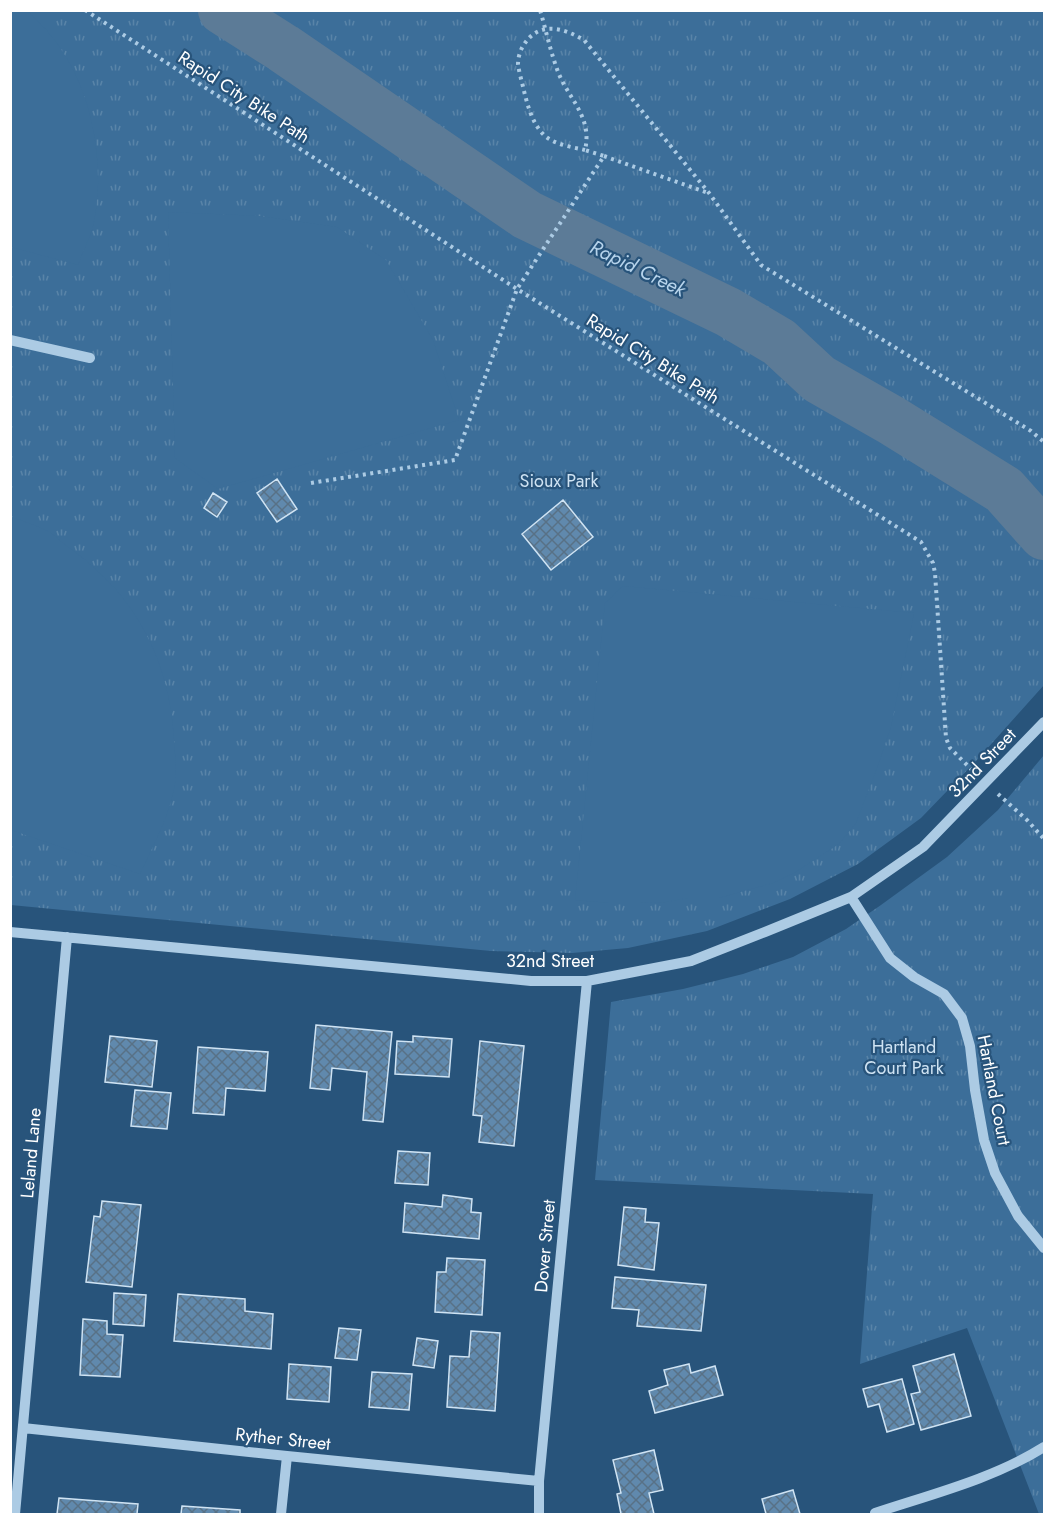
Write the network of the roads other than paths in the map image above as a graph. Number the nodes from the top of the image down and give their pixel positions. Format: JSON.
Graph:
{"nodes":[{"id":1,"x":10,"y":340,"type":"edge"},
{"id":2,"x":90,"y":358,"type":"dead end"},
{"id":3,"x":1044,"y":722,"type":"edge"},
{"id":4,"x":850,"y":897,"type":"junction"},
{"id":5,"x":10,"y":932,"type":"edge"},
{"id":6,"x":67,"y":937,"type":"junction"},
{"id":7,"x":587,"y":981,"type":"junction"},
{"id":8,"x":1044,"y":1248,"type":"edge"},
{"id":9,"x":23,"y":1428,"type":"junction"},
{"id":10,"x":1044,"y":1447,"type":"edge"},
{"id":11,"x":287,"y":1456,"type":"junction"},
{"id":12,"x":539,"y":1481,"type":"junction"},
{"id":13,"x":875,"y":1513,"type":"edge"},
{"id":14,"x":15,"y":1515,"type":"edge"},
{"id":15,"x":281,"y":1515,"type":"edge"},
{"id":16,"x":539,"y":1515,"type":"edge"}],
"edges":[{"from":1,"to":2,"type":"street"},
{"from":3,"to":4,"type":"street","name":"32nd Street"},
{"from":4,"to":7,"type":"street","name":"32nd Street"},
{"from":4,"to":8,"type":"street","name":"Hartland Court"},
{"from":5,"to":6,"type":"street","name":"32nd Street"},
{"from":6,"to":7,"type":"street","name":"32nd Street"},
{"from":6,"to":9,"type":"street","name":"Leland Lane"},
{"from":7,"to":12,"type":"street","name":"Dover Street"},
{"from":9,"to":11,"type":"street","name":"Ryther Street"},
{"from":9,"to":14,"type":"street","name":"Leland Lane"},
{"from":10,"to":13,"type":"street"},
{"from":11,"to":12,"type":"street","name":"Ryther Street"},
{"from":11,"to":15,"type":"street"},
{"from":12,"to":16,"type":"street","name":"Dover Street"}]}
